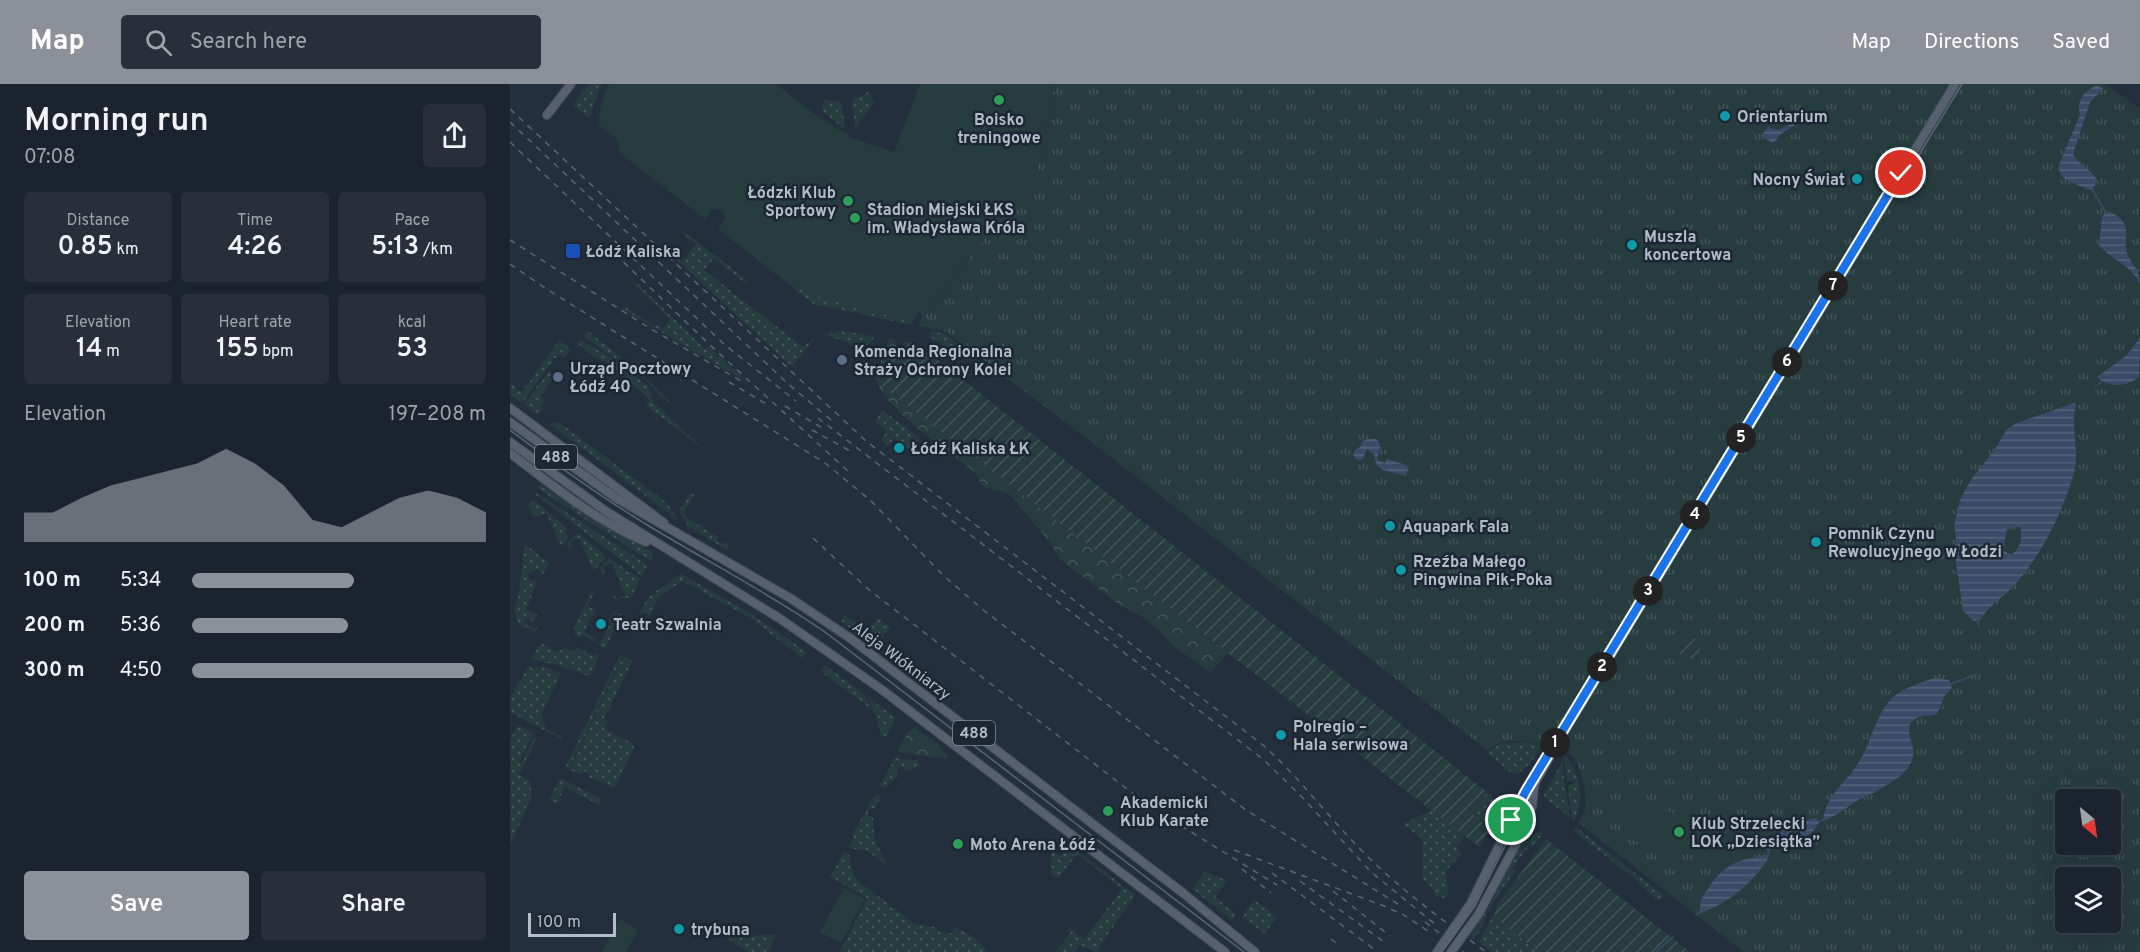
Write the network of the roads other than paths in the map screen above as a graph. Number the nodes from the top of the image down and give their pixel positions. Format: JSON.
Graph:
{"nodes":[{"id":1,"x":571,"y":84,"type":"edge"},
{"id":2,"x":1955,"y":84,"type":"edge"},
{"id":3,"x":547,"y":115,"type":"dead end"},
{"id":4,"x":510,"y":408,"type":"edge"},
{"id":5,"x":510,"y":422,"type":"edge"},
{"id":6,"x":510,"y":442,"type":"edge"},
{"id":7,"x":510,"y":453,"type":"edge"},
{"id":8,"x":678,"y":534,"type":"junction"},
{"id":9,"x":666,"y":550,"type":"junction"},
{"id":10,"x":1537,"y":774,"type":"junction"},
{"id":11,"x":1226,"y":952,"type":"edge"},
{"id":12,"x":1255,"y":952,"type":"edge"},
{"id":13,"x":1437,"y":952,"type":"edge"},
{"id":14,"x":1451,"y":952,"type":"edge"}],
"edges":[{"from":1,"to":3,"type":"main road"},
{"from":2,"to":10,"type":"main road"},
{"from":4,"to":8,"type":"main road"},
{"from":5,"to":8,"type":"main road","name":"Aleja Włókniarzy","number":"488"},
{"from":6,"to":9,"type":"main road","number":"488"},
{"from":7,"to":9,"type":"main road"},
{"from":8,"to":12,"type":"main road","name":"Aleja Włókniarzy","number":"488"},
{"from":9,"to":11,"type":"main road","number":"488"},
{"from":10,"to":13,"type":"main road"},
{"from":10,"to":14,"type":"main road"}]}
